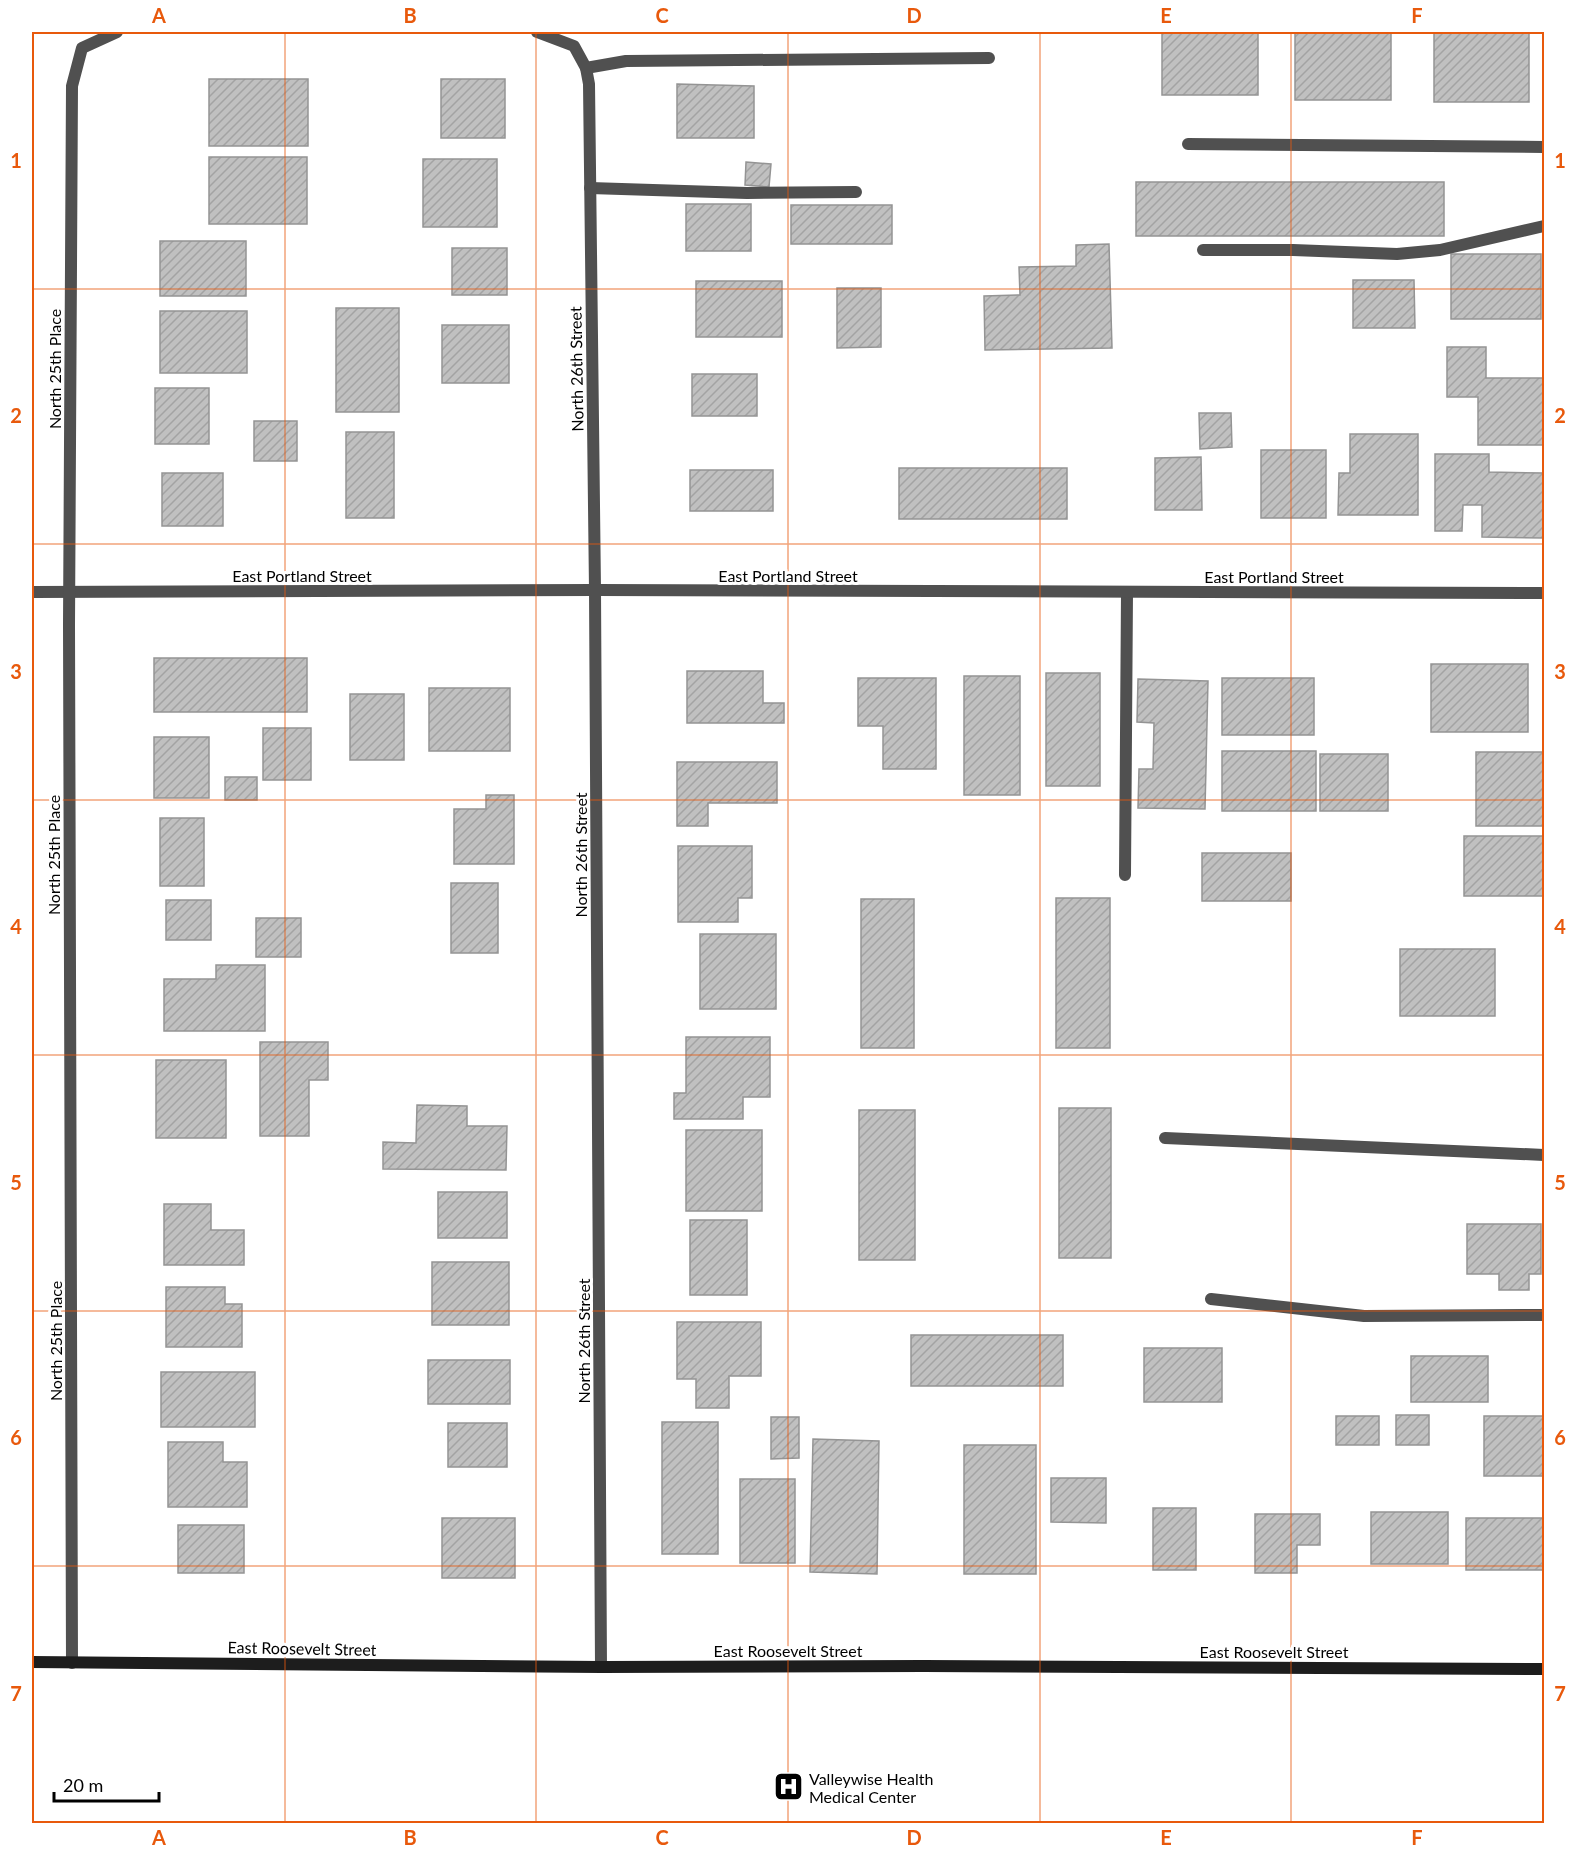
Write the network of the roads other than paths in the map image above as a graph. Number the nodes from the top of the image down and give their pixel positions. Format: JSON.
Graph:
{"nodes":[{"id":1,"x":117,"y":32,"type":"edge"},
{"id":2,"x":537,"y":32,"type":"edge"},
{"id":3,"x":988,"y":58,"type":"dead end"},
{"id":4,"x":586,"y":68,"type":"junction"},
{"id":5,"x":1188,"y":144,"type":"dead end"},
{"id":6,"x":1545,"y":147,"type":"edge"},
{"id":7,"x":590,"y":188,"type":"junction"},
{"id":8,"x":856,"y":192,"type":"dead end"},
{"id":9,"x":1545,"y":226,"type":"edge"},
{"id":10,"x":1203,"y":250,"type":"dead end"},
{"id":11,"x":595,"y":590,"type":"junction"},
{"id":12,"x":32,"y":592,"type":"edge"},
{"id":13,"x":69,"y":592,"type":"junction"},
{"id":14,"x":1127,"y":593,"type":"junction"},
{"id":15,"x":1545,"y":593,"type":"edge"},
{"id":16,"x":1125,"y":875,"type":"dead end"},
{"id":17,"x":1165,"y":1138,"type":"dead end"},
{"id":18,"x":1545,"y":1155,"type":"edge"},
{"id":19,"x":1211,"y":1299,"type":"dead end"},
{"id":20,"x":1545,"y":1315,"type":"edge"},
{"id":21,"x":32,"y":1662,"type":"edge"},
{"id":22,"x":72,"y":1663,"type":"junction"},
{"id":23,"x":601,"y":1668,"type":"junction"},
{"id":24,"x":1545,"y":1669,"type":"edge"}],
"edges":[{"from":1,"to":13,"type":"street","name":"North 25th Place"},
{"from":2,"to":4,"type":"street","name":"North 26th Street"},
{"from":3,"to":4,"type":"street"},
{"from":4,"to":7,"type":"street","name":"North 26th Street"},
{"from":5,"to":6,"type":"street"},
{"from":7,"to":8,"type":"street"},
{"from":7,"to":11,"type":"street","name":"North 26th Street"},
{"from":9,"to":10,"type":"street"},
{"from":11,"to":13,"type":"street","name":"East Portland Street"},
{"from":11,"to":14,"type":"street","name":"East Portland Street"},
{"from":11,"to":23,"type":"street","name":"North 26th Street"},
{"from":12,"to":13,"type":"street","name":"East Portland Street"},
{"from":13,"to":22,"type":"street","name":"North 25th Place"},
{"from":14,"to":15,"type":"street","name":"East Portland Street"},
{"from":14,"to":16,"type":"street"},
{"from":17,"to":18,"type":"street"},
{"from":19,"to":20,"type":"street"},
{"from":21,"to":22,"type":"street","name":"East Roosevelt Street"},
{"from":22,"to":23,"type":"street","name":"East Roosevelt Street"},
{"from":23,"to":24,"type":"street","name":"East Roosevelt Street"}]}
